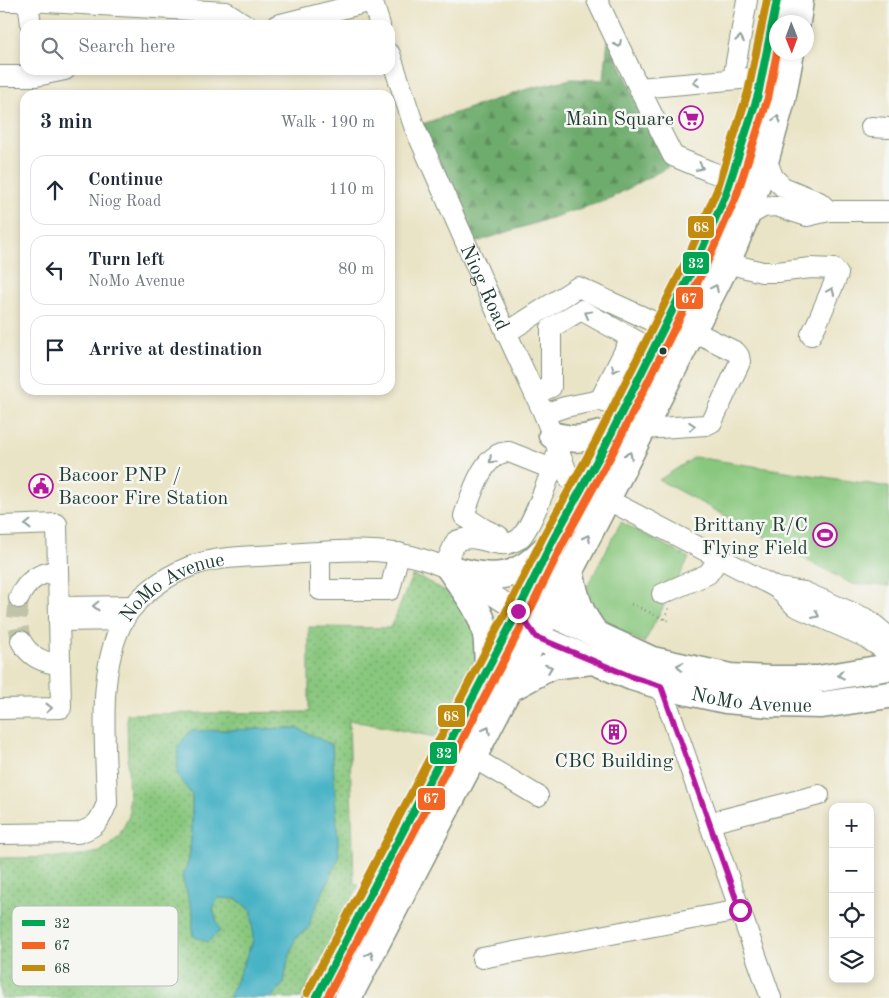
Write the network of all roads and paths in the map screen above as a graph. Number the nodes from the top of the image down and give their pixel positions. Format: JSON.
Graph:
{"nodes":[{"id":1,"x":372,"y":0,"type":"edge"},
{"id":2,"x":597,"y":0,"type":"edge"},
{"id":3,"x":747,"y":0,"type":"edge"},
{"id":4,"x":777,"y":0,"type":"edge"},
{"id":5,"x":800,"y":0,"type":"edge"},
{"id":6,"x":0,"y":1,"type":"edge"},
{"id":7,"x":28,"y":1,"type":"edge"},
{"id":8,"x":798,"y":15,"type":"edge"},
{"id":9,"x":30,"y":20,"type":"edge"},
{"id":10,"x":238,"y":20,"type":"edge"},
{"id":11,"x":296,"y":20,"type":"edge"},
{"id":12,"x":378,"y":20,"type":"edge"},
{"id":13,"x":786,"y":60,"type":"edge"},
{"id":14,"x":395,"y":69,"type":"edge"},
{"id":15,"x":20,"y":74,"type":"edge"},
{"id":16,"x":0,"y":76,"type":"edge"},
{"id":17,"x":733,"y":78,"type":"junction"},
{"id":18,"x":774,"y":79,"type":"junction"},
{"id":19,"x":639,"y":88,"type":"junction"},
{"id":20,"x":766,"y":158,"type":"junction"},
{"id":21,"x":731,"y":179,"type":"junction"},
{"id":22,"x":889,"y":210,"type":"edge"},
{"id":23,"x":830,"y":211,"type":"junction"},
{"id":24,"x":746,"y":217,"type":"junction"},
{"id":25,"x":726,"y":263,"type":"junction"},
{"id":26,"x":665,"y":327,"type":"junction"},
{"id":27,"x":693,"y":331,"type":"junction"},
{"id":28,"x":506,"y":333,"type":"junction"},
{"id":29,"x":811,"y":335,"type":"dead end"},
{"id":30,"x":631,"y":338,"type":"junction"},
{"id":31,"x":653,"y":350,"type":"junction"},
{"id":32,"x":535,"y":394,"type":"junction"},
{"id":33,"x":611,"y":414,"type":"junction"},
{"id":34,"x":643,"y":429,"type":"junction"},
{"id":35,"x":551,"y":443,"type":"junction"},
{"id":36,"x":583,"y":486,"type":"junction"},
{"id":37,"x":607,"y":499,"type":"junction"},
{"id":38,"x":0,"y":526,"type":"edge"},
{"id":39,"x":553,"y":540,"type":"junction"},
{"id":40,"x":512,"y":542,"type":"junction"},
{"id":41,"x":320,"y":552,"type":"junction"},
{"id":42,"x":399,"y":553,"type":"junction"},
{"id":43,"x":720,"y":557,"type":"junction"},
{"id":44,"x":447,"y":568,"type":"junction"},
{"id":45,"x":58,"y":571,"type":"junction"},
{"id":46,"x":570,"y":571,"type":"junction"},
{"id":47,"x":777,"y":588,"type":"junction"},
{"id":48,"x":662,"y":594,"type":"dead end"},
{"id":49,"x":19,"y":598,"type":"tunnel mouth"},
{"id":50,"x":631,"y":604,"type":"dead end"},
{"id":51,"x":518,"y":611,"type":"junction"},
{"id":52,"x":548,"y":612,"type":"junction"},
{"id":53,"x":129,"y":613,"type":"junction"},
{"id":54,"x":59,"y":614,"type":"junction"},
{"id":55,"x":671,"y":622,"type":"dead end"},
{"id":56,"x":597,"y":635,"type":"junction"},
{"id":57,"x":536,"y":637,"type":"junction"},
{"id":58,"x":889,"y":637,"type":"edge"},
{"id":59,"x":21,"y":641,"type":"tunnel mouth"},
{"id":60,"x":889,"y":653,"type":"edge"},
{"id":61,"x":652,"y":660,"type":"junction"},
{"id":62,"x":594,"y":661,"type":"junction"},
{"id":63,"x":60,"y":664,"type":"junction"},
{"id":64,"x":488,"y":666,"type":"junction"},
{"id":65,"x":889,"y":667,"type":"edge"},
{"id":66,"x":661,"y":686,"type":"junction"},
{"id":67,"x":509,"y":689,"type":"junction"},
{"id":68,"x":889,"y":695,"type":"edge"},
{"id":69,"x":0,"y":709,"type":"edge"},
{"id":70,"x":472,"y":757,"type":"junction"},
{"id":71,"x":819,"y":795,"type":"dead end"},
{"id":72,"x":538,"y":796,"type":"dead end"},
{"id":73,"x":709,"y":823,"type":"junction"},
{"id":74,"x":0,"y":834,"type":"edge"},
{"id":75,"x":740,"y":910,"type":"junction"},
{"id":76,"x":482,"y":958,"type":"dead end"},
{"id":77,"x":316,"y":998,"type":"edge"},
{"id":78,"x":348,"y":998,"type":"edge"},
{"id":79,"x":771,"y":998,"type":"edge"}],
"edges":[{"from":1,"to":11,"type":"street"},
{"from":1,"to":12,"type":"street"},
{"from":2,"to":19,"type":"street","one_way":true},
{"from":17,"to":3,"type":"street","one_way":true},
{"from":4,"to":18,"type":"main road"},
{"from":5,"to":8,"type":"main road"},
{"from":6,"to":7,"type":"street"},
{"from":7,"to":9,"type":"street"},
{"from":7,"to":10,"type":"street"},
{"from":13,"to":18,"type":"main road"},
{"from":14,"to":28,"type":"street","name":"Niog Road"},
{"from":15,"to":16,"type":"street"},
{"from":17,"to":18,"type":"street"},
{"from":17,"to":19,"type":"street","one_way":true},
{"from":20,"to":18,"type":"main road","one_way":true},
{"from":18,"to":21,"type":"main road"},
{"from":19,"to":21,"type":"street","one_way":true},
{"from":20,"to":23,"type":"street"},
{"from":20,"to":24,"type":"main road"},
{"from":21,"to":26,"type":"main road"},
{"from":22,"to":23,"type":"street"},
{"from":23,"to":24,"type":"street"},
{"from":24,"to":25,"type":"main road"},
{"from":27,"to":25,"type":"main road","one_way":true},
{"from":29,"to":25,"type":"street","one_way":true},
{"from":26,"to":28,"type":"street"},
{"from":26,"to":31,"type":"main road"},
{"from":27,"to":34,"type":"main road"},
{"from":34,"to":27,"type":"street","one_way":true},
{"from":28,"to":32,"type":"street","name":"Niog Road"},
{"from":30,"to":31,"type":"street"},
{"from":30,"to":32,"type":"street","one_way":true},
{"from":30,"to":33,"type":"street","one_way":true},
{"from":31,"to":33,"type":"main road"},
{"from":32,"to":35,"type":"street","name":"Niog Road"},
{"from":33,"to":35,"type":"main road"},
{"from":33,"to":35,"type":"street"},
{"from":33,"to":36,"type":"main road"},
{"from":37,"to":34,"type":"main road","one_way":true},
{"from":35,"to":36,"type":"street","name":"Niog Road"},
{"from":35,"to":40,"type":"street"},
{"from":35,"to":40,"type":"street","one_way":true},
{"from":36,"to":37,"type":"street","name":"Niog Road"},
{"from":36,"to":39,"type":"main road"},
{"from":37,"to":43,"type":"street","name":"Niog Road"},
{"from":46,"to":37,"type":"main road","one_way":true},
{"from":45,"to":38,"type":"street","one_way":true},
{"from":39,"to":44,"type":"main road"},
{"from":39,"to":51,"type":"main road"},
{"from":40,"to":44,"type":"street"},
{"from":41,"to":42,"type":"street","name":"NoMo Avenue"},
{"from":41,"to":42,"type":"street"},
{"from":41,"to":53,"type":"street","name":"NoMo Avenue"},
{"from":42,"to":44,"type":"street","name":"NoMo Avenue"},
{"from":43,"to":47,"type":"street","name":"Niog Road"},
{"from":43,"to":48,"type":"street"},
{"from":44,"to":51,"type":"street","name":"NoMo Avenue"},
{"from":44,"to":64,"type":"main road"},
{"from":45,"to":49,"type":"street"},
{"from":45,"to":54,"type":"street"},
{"from":46,"to":52,"type":"main road"},
{"from":46,"to":56,"type":"main road"},
{"from":47,"to":58,"type":"street"},
{"from":47,"to":60,"type":"street","one_way":true},
{"from":50,"to":55,"type":"path"},
{"from":51,"to":52,"type":"main road","name":"NoMo Avenue"},
{"from":51,"to":57,"type":"main road","name":"NoMo Avenue"},
{"from":51,"to":64,"type":"main road"},
{"from":52,"to":56,"type":"main road","name":"NoMo Avenue"},
{"from":52,"to":57,"type":"main road"},
{"from":53,"to":54,"type":"street"},
{"from":53,"to":74,"type":"street","name":"NoMo Avenue"},
{"from":54,"to":63,"type":"street"},
{"from":56,"to":61,"type":"main road","name":"NoMo Avenue"},
{"from":57,"to":62,"type":"main road","name":"NoMo Avenue"},
{"from":57,"to":67,"type":"main road"},
{"from":59,"to":63,"type":"street"},
{"from":65,"to":61,"type":"main road","name":"NoMo Avenue","one_way":true},
{"from":61,"to":66,"type":"street"},
{"from":62,"to":66,"type":"main road","name":"NoMo Avenue"},
{"from":67,"to":62,"type":"main road","one_way":true},
{"from":69,"to":63,"type":"street","one_way":true},
{"from":64,"to":77,"type":"main road"},
{"from":66,"to":68,"type":"main road","name":"NoMo Avenue"},
{"from":66,"to":73,"type":"street"},
{"from":70,"to":67,"type":"main road","one_way":true},
{"from":70,"to":72,"type":"street"},
{"from":78,"to":70,"type":"main road","one_way":true},
{"from":71,"to":73,"type":"street"},
{"from":73,"to":75,"type":"street"},
{"from":75,"to":76,"type":"street"},
{"from":75,"to":79,"type":"street"}]}
